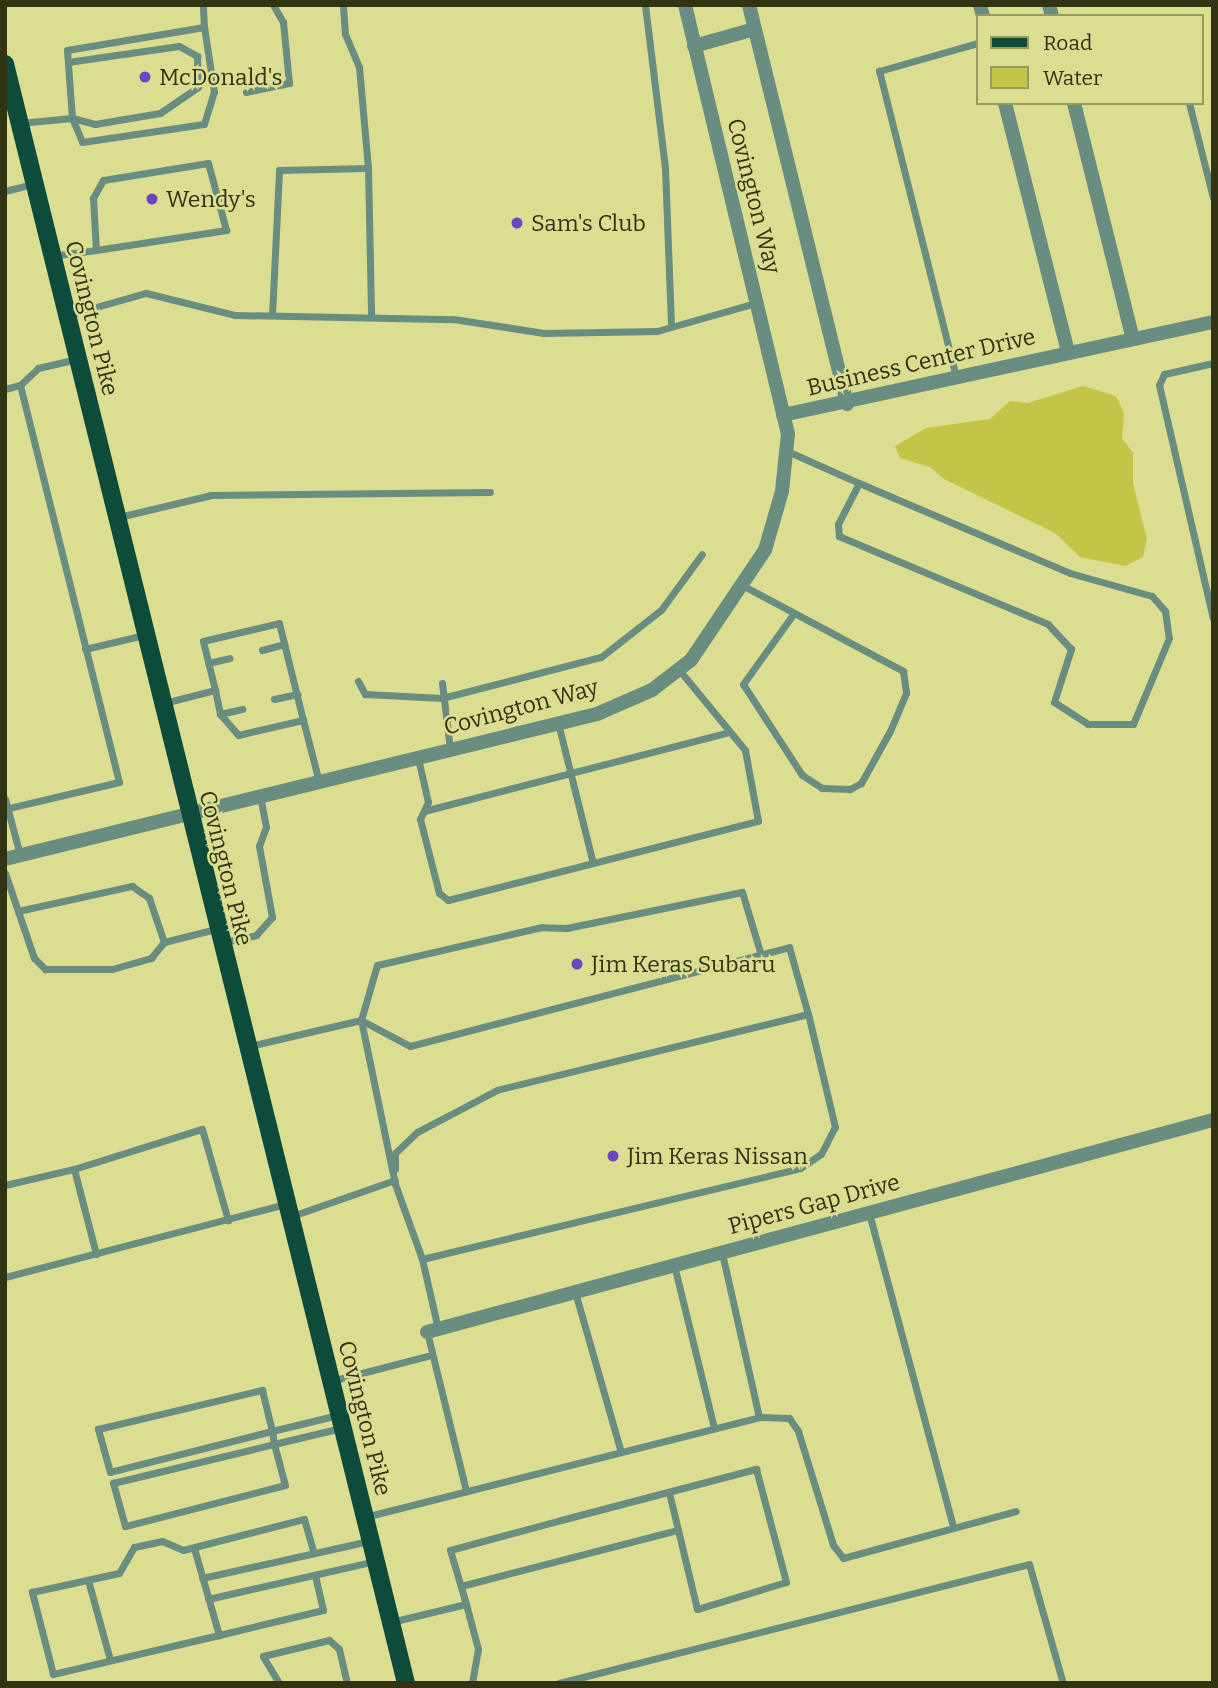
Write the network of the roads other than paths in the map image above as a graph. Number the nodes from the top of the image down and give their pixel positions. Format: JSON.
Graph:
{"nodes":[{"id":1,"x":203,"y":5,"type":"edge"},
{"id":2,"x":273,"y":5,"type":"edge"},
{"id":3,"x":645,"y":5,"type":"edge"},
{"id":4,"x":684,"y":5,"type":"edge"},
{"id":5,"x":749,"y":5,"type":"edge"},
{"id":6,"x":346,"y":6,"type":"edge"},
{"id":7,"x":204,"y":27,"type":"junction"},
{"id":8,"x":755,"y":29,"type":"junction"},
{"id":9,"x":976,"y":44,"type":"edge"},
{"id":10,"x":694,"y":46,"type":"junction"},
{"id":11,"x":68,"y":62,"type":"junction"},
{"id":12,"x":5,"y":64,"type":"edge"},
{"id":13,"x":246,"y":92,"type":"dead end"},
{"id":14,"x":1006,"y":105,"type":"edge"},
{"id":15,"x":1074,"y":105,"type":"edge"},
{"id":16,"x":1190,"y":105,"type":"edge"},
{"id":17,"x":72,"y":118,"type":"junction"},
{"id":18,"x":19,"y":123,"type":"junction"},
{"id":19,"x":368,"y":168,"type":"junction"},
{"id":20,"x":34,"y":184,"type":"junction"},
{"id":21,"x":5,"y":191,"type":"edge"},
{"id":22,"x":1213,"y":198,"type":"edge"},
{"id":23,"x":96,"y":250,"type":"junction"},
{"id":24,"x":52,"y":256,"type":"junction"},
{"id":25,"x":756,"y":303,"type":"junction"},
{"id":26,"x":272,"y":315,"type":"junction"},
{"id":27,"x":67,"y":316,"type":"junction"},
{"id":28,"x":371,"y":317,"type":"junction"},
{"id":29,"x":1213,"y":322,"type":"edge"},
{"id":30,"x":671,"y":326,"type":"junction"},
{"id":31,"x":1133,"y":339,"type":"junction"},
{"id":32,"x":1068,"y":352,"type":"junction"},
{"id":33,"x":77,"y":359,"type":"junction"},
{"id":34,"x":1213,"y":363,"type":"edge"},
{"id":35,"x":957,"y":378,"type":"junction"},
{"id":36,"x":20,"y":385,"type":"junction"},
{"id":37,"x":5,"y":389,"type":"edge"},
{"id":38,"x":847,"y":404,"type":"junction"},
{"id":39,"x":783,"y":415,"type":"junction"},
{"id":40,"x":786,"y":451,"type":"junction"},
{"id":41,"x":859,"y":482,"type":"junction"},
{"id":42,"x":490,"y":492,"type":"dead end"},
{"id":43,"x":115,"y":518,"type":"junction"},
{"id":44,"x":702,"y":554,"type":"dead end"},
{"id":45,"x":742,"y":585,"type":"junction"},
{"id":46,"x":794,"y":613,"type":"junction"},
{"id":47,"x":1213,"y":618,"type":"edge"},
{"id":48,"x":144,"y":635,"type":"junction"},
{"id":49,"x":284,"y":644,"type":"junction"},
{"id":50,"x":86,"y":649,"type":"junction"},
{"id":51,"x":262,"y":650,"type":"dead end"},
{"id":52,"x":229,"y":657,"type":"dead end"},
{"id":53,"x":208,"y":663,"type":"junction"},
{"id":54,"x":681,"y":672,"type":"junction"},
{"id":55,"x":358,"y":681,"type":"dead end"},
{"id":56,"x":442,"y":683,"type":"dead end"},
{"id":57,"x":215,"y":691,"type":"junction"},
{"id":58,"x":297,"y":694,"type":"junction"},
{"id":59,"x":442,"y":698,"type":"junction"},
{"id":60,"x":275,"y":699,"type":"dead end"},
{"id":61,"x":160,"y":704,"type":"junction"},
{"id":62,"x":242,"y":709,"type":"dead end"},
{"id":63,"x":220,"y":714,"type":"junction"},
{"id":64,"x":303,"y":720,"type":"junction"},
{"id":65,"x":558,"y":723,"type":"junction"},
{"id":66,"x":729,"y":732,"type":"junction"},
{"id":67,"x":450,"y":749,"type":"junction"},
{"id":68,"x":418,"y":757,"type":"junction"},
{"id":69,"x":570,"y":773,"type":"junction"},
{"id":70,"x":318,"y":782,"type":"junction"},
{"id":71,"x":260,"y":796,"type":"junction"},
{"id":72,"x":5,"y":799,"type":"edge"},
{"id":73,"x":6,"y":809,"type":"edge"},
{"id":74,"x":424,"y":811,"type":"junction"},
{"id":75,"x":187,"y":813,"type":"junction"},
{"id":76,"x":12,"y":857,"type":"edge"},
{"id":77,"x":593,"y":863,"type":"junction"},
{"id":78,"x":5,"y":873,"type":"edge"},
{"id":79,"x":18,"y":911,"type":"junction"},
{"id":80,"x":218,"y":936,"type":"junction"},
{"id":81,"x":164,"y":942,"type":"junction"},
{"id":82,"x":761,"y":955,"type":"junction"},
{"id":83,"x":808,"y":1014,"type":"junction"},
{"id":84,"x":361,"y":1020,"type":"junction"},
{"id":85,"x":246,"y":1047,"type":"junction"},
{"id":86,"x":1213,"y":1120,"type":"edge"},
{"id":87,"x":74,"y":1169,"type":"junction"},
{"id":88,"x":395,"y":1184,"type":"junction"},
{"id":89,"x":5,"y":1185,"type":"edge"},
{"id":90,"x":288,"y":1210,"type":"junction"},
{"id":91,"x":869,"y":1212,"type":"junction"},
{"id":92,"x":228,"y":1220,"type":"junction"},
{"id":93,"x":722,"y":1252,"type":"junction"},
{"id":94,"x":96,"y":1254,"type":"junction"},
{"id":95,"x":422,"y":1259,"type":"junction"},
{"id":96,"x":674,"y":1265,"type":"junction"},
{"id":97,"x":5,"y":1277,"type":"edge"},
{"id":98,"x":574,"y":1292,"type":"junction"},
{"id":99,"x":432,"y":1331,"type":"junction"},
{"id":100,"x":428,"y":1356,"type":"junction"},
{"id":101,"x":330,"y":1381,"type":"junction"},
{"id":102,"x":759,"y":1417,"type":"junction"},
{"id":103,"x":340,"y":1421,"type":"junction"},
{"id":104,"x":714,"y":1428,"type":"junction"},
{"id":105,"x":272,"y":1431,"type":"junction"},
{"id":106,"x":274,"y":1444,"type":"junction"},
{"id":107,"x":621,"y":1452,"type":"junction"},
{"id":108,"x":110,"y":1472,"type":"junction"},
{"id":109,"x":113,"y":1483,"type":"junction"},
{"id":110,"x":466,"y":1491,"type":"junction"},
{"id":111,"x":669,"y":1492,"type":"junction"},
{"id":112,"x":1016,"y":1511,"type":"dead end"},
{"id":113,"x":364,"y":1517,"type":"junction"},
{"id":114,"x":953,"y":1527,"type":"junction"},
{"id":115,"x":678,"y":1530,"type":"junction"},
{"id":116,"x":370,"y":1540,"type":"junction"},
{"id":117,"x":194,"y":1548,"type":"junction"},
{"id":118,"x":314,"y":1553,"type":"junction"},
{"id":119,"x":375,"y":1561,"type":"junction"},
{"id":120,"x":315,"y":1575,"type":"junction"},
{"id":121,"x":202,"y":1578,"type":"junction"},
{"id":122,"x":88,"y":1580,"type":"junction"},
{"id":123,"x":461,"y":1586,"type":"junction"},
{"id":124,"x":208,"y":1599,"type":"junction"},
{"id":125,"x":466,"y":1604,"type":"junction"},
{"id":126,"x":390,"y":1622,"type":"junction"},
{"id":127,"x":219,"y":1635,"type":"junction"},
{"id":128,"x":110,"y":1660,"type":"junction"},
{"id":129,"x":279,"y":1683,"type":"edge"},
{"id":130,"x":348,"y":1683,"type":"edge"},
{"id":131,"x":406,"y":1683,"type":"edge"},
{"id":132,"x":472,"y":1683,"type":"edge"},
{"id":133,"x":559,"y":1683,"type":"edge"},
{"id":134,"x":1063,"y":1683,"type":"edge"}],
"edges":[{"from":1,"to":7,"type":"lane"},
{"from":2,"to":13,"type":"lane"},
{"from":3,"to":30,"type":"lane"},
{"from":4,"to":10,"type":"street","name":"Covington Way"},
{"from":5,"to":8,"type":"street"},
{"from":6,"to":19,"type":"lane"},
{"from":7,"to":11,"type":"lane"},
{"from":7,"to":17,"type":"lane"},
{"from":8,"to":10,"type":"street"},
{"from":8,"to":38,"type":"street"},
{"from":9,"to":35,"type":"lane"},
{"from":10,"to":25,"type":"street","name":"Covington Way"},
{"from":11,"to":17,"type":"lane"},
{"from":11,"to":17,"type":"lane"},
{"from":12,"to":18,"type":"main road","name":"Covington Pike"},
{"from":14,"to":32,"type":"street","name":"Business Center Drive"},
{"from":15,"to":31,"type":"street"},
{"from":16,"to":22,"type":"lane"},
{"from":17,"to":18,"type":"lane"},
{"from":18,"to":20,"type":"main road","name":"Covington Pike"},
{"from":19,"to":26,"type":"lane"},
{"from":19,"to":28,"type":"lane"},
{"from":20,"to":21,"type":"lane"},
{"from":20,"to":24,"type":"main road","name":"Covington Pike"},
{"from":23,"to":23,"type":"lane"},
{"from":23,"to":24,"type":"lane"},
{"from":24,"to":27,"type":"main road","name":"Covington Pike"},
{"from":25,"to":30,"type":"lane"},
{"from":25,"to":39,"type":"street","name":"Covington Way"},
{"from":26,"to":27,"type":"lane"},
{"from":26,"to":28,"type":"lane"},
{"from":27,"to":33,"type":"main road","name":"Covington Pike"},
{"from":28,"to":30,"type":"lane"},
{"from":29,"to":31,"type":"street","name":"Business Center Drive"},
{"from":31,"to":32,"type":"street","name":"Business Center Drive"},
{"from":32,"to":35,"type":"street","name":"Business Center Drive"},
{"from":33,"to":36,"type":"lane"},
{"from":33,"to":43,"type":"main road","name":"Covington Pike"},
{"from":34,"to":47,"type":"lane"},
{"from":35,"to":38,"type":"street","name":"Business Center Drive"},
{"from":36,"to":37,"type":"lane"},
{"from":36,"to":50,"type":"lane"},
{"from":38,"to":39,"type":"street","name":"Business Center Drive"},
{"from":39,"to":40,"type":"street","name":"Covington Way"},
{"from":40,"to":41,"type":"lane"},
{"from":40,"to":45,"type":"street","name":"Covington Way"},
{"from":41,"to":41,"type":"lane"},
{"from":42,"to":43,"type":"lane"},
{"from":43,"to":48,"type":"main road","name":"Covington Pike"},
{"from":44,"to":59,"type":"lane"},
{"from":45,"to":46,"type":"lane"},
{"from":45,"to":54,"type":"street","name":"Covington Way"},
{"from":46,"to":46,"type":"lane"},
{"from":48,"to":50,"type":"lane"},
{"from":48,"to":61,"type":"main road","name":"Covington Pike"},
{"from":49,"to":51,"type":"lane"},
{"from":49,"to":53,"type":"lane"},
{"from":49,"to":58,"type":"lane"},
{"from":50,"to":73,"type":"lane"},
{"from":52,"to":53,"type":"lane"},
{"from":53,"to":57,"type":"lane"},
{"from":54,"to":65,"type":"street","name":"Covington Way"},
{"from":54,"to":66,"type":"lane"},
{"from":55,"to":59,"type":"lane"},
{"from":56,"to":59,"type":"lane"},
{"from":57,"to":61,"type":"lane"},
{"from":57,"to":63,"type":"lane"},
{"from":58,"to":60,"type":"lane"},
{"from":58,"to":64,"type":"lane"},
{"from":59,"to":67,"type":"lane"},
{"from":61,"to":75,"type":"main road","name":"Covington Pike"},
{"from":62,"to":63,"type":"lane"},
{"from":63,"to":64,"type":"lane"},
{"from":64,"to":70,"type":"lane"},
{"from":65,"to":67,"type":"street","name":"Covington Way"},
{"from":65,"to":69,"type":"lane"},
{"from":66,"to":69,"type":"lane"},
{"from":66,"to":77,"type":"lane"},
{"from":67,"to":68,"type":"street","name":"Covington Way"},
{"from":68,"to":70,"type":"street","name":"Covington Way"},
{"from":68,"to":74,"type":"lane"},
{"from":69,"to":74,"type":"lane"},
{"from":69,"to":77,"type":"lane"},
{"from":70,"to":71,"type":"street","name":"Covington Way"},
{"from":71,"to":75,"type":"street","name":"Covington Way"},
{"from":71,"to":80,"type":"lane"},
{"from":72,"to":73,"type":"lane"},
{"from":73,"to":76,"type":"lane"},
{"from":74,"to":77,"type":"lane"},
{"from":75,"to":76,"type":"street","name":"Covington Way"},
{"from":75,"to":80,"type":"main road","name":"Covington Pike"},
{"from":78,"to":79,"type":"lane"},
{"from":79,"to":81,"type":"lane"},
{"from":79,"to":81,"type":"lane"},
{"from":80,"to":81,"type":"lane"},
{"from":80,"to":85,"type":"main road","name":"Covington Pike"},
{"from":82,"to":83,"type":"lane"},
{"from":82,"to":84,"type":"lane"},
{"from":82,"to":84,"type":"lane"},
{"from":83,"to":88,"type":"lane"},
{"from":83,"to":95,"type":"lane"},
{"from":84,"to":85,"type":"lane"},
{"from":84,"to":88,"type":"lane"},
{"from":85,"to":90,"type":"main road","name":"Covington Pike"},
{"from":86,"to":91,"type":"street","name":"Pipers Gap Drive"},
{"from":87,"to":89,"type":"lane"},
{"from":87,"to":92,"type":"lane"},
{"from":87,"to":94,"type":"lane"},
{"from":88,"to":90,"type":"lane"},
{"from":88,"to":95,"type":"lane"},
{"from":90,"to":92,"type":"lane"},
{"from":90,"to":101,"type":"main road","name":"Covington Pike"},
{"from":91,"to":93,"type":"street","name":"Pipers Gap Drive"},
{"from":91,"to":114,"type":"lane"},
{"from":92,"to":94,"type":"lane"},
{"from":93,"to":96,"type":"street","name":"Pipers Gap Drive"},
{"from":93,"to":102,"type":"lane"},
{"from":94,"to":97,"type":"lane"},
{"from":95,"to":99,"type":"lane"},
{"from":96,"to":98,"type":"street","name":"Pipers Gap Drive"},
{"from":96,"to":104,"type":"lane"},
{"from":98,"to":99,"type":"street","name":"Pipers Gap Drive"},
{"from":98,"to":107,"type":"lane"},
{"from":99,"to":100,"type":"lane"},
{"from":100,"to":101,"type":"lane"},
{"from":100,"to":110,"type":"lane"},
{"from":101,"to":103,"type":"main road","name":"Covington Pike"},
{"from":102,"to":104,"type":"lane"},
{"from":102,"to":114,"type":"lane"},
{"from":103,"to":105,"type":"lane"},
{"from":103,"to":106,"type":"lane"},
{"from":103,"to":113,"type":"main road","name":"Covington Pike"},
{"from":104,"to":107,"type":"lane"},
{"from":105,"to":106,"type":"lane"},
{"from":105,"to":108,"type":"lane"},
{"from":105,"to":108,"type":"lane"},
{"from":106,"to":109,"type":"lane"},
{"from":106,"to":109,"type":"lane"},
{"from":107,"to":110,"type":"lane"},
{"from":108,"to":109,"type":"lane"},
{"from":110,"to":113,"type":"lane"},
{"from":111,"to":115,"type":"lane"},
{"from":111,"to":115,"type":"lane"},
{"from":111,"to":123,"type":"lane"},
{"from":112,"to":114,"type":"lane"},
{"from":113,"to":116,"type":"main road","name":"Covington Pike"},
{"from":115,"to":123,"type":"lane"},
{"from":116,"to":118,"type":"lane"},
{"from":116,"to":119,"type":"main road","name":"Covington Pike"},
{"from":117,"to":118,"type":"lane"},
{"from":117,"to":121,"type":"lane"},
{"from":117,"to":122,"type":"lane"},
{"from":118,"to":121,"type":"lane"},
{"from":119,"to":120,"type":"lane"},
{"from":119,"to":126,"type":"main road","name":"Covington Pike"},
{"from":120,"to":124,"type":"lane"},
{"from":120,"to":127,"type":"lane"},
{"from":121,"to":124,"type":"lane"},
{"from":122,"to":128,"type":"lane"},
{"from":122,"to":128,"type":"lane"},
{"from":123,"to":125,"type":"lane"},
{"from":124,"to":127,"type":"lane"},
{"from":125,"to":126,"type":"lane"},
{"from":125,"to":132,"type":"lane"},
{"from":126,"to":131,"type":"main road","name":"Covington Pike"},
{"from":127,"to":128,"type":"lane"},
{"from":129,"to":130,"type":"lane"},
{"from":133,"to":134,"type":"lane"}]}
